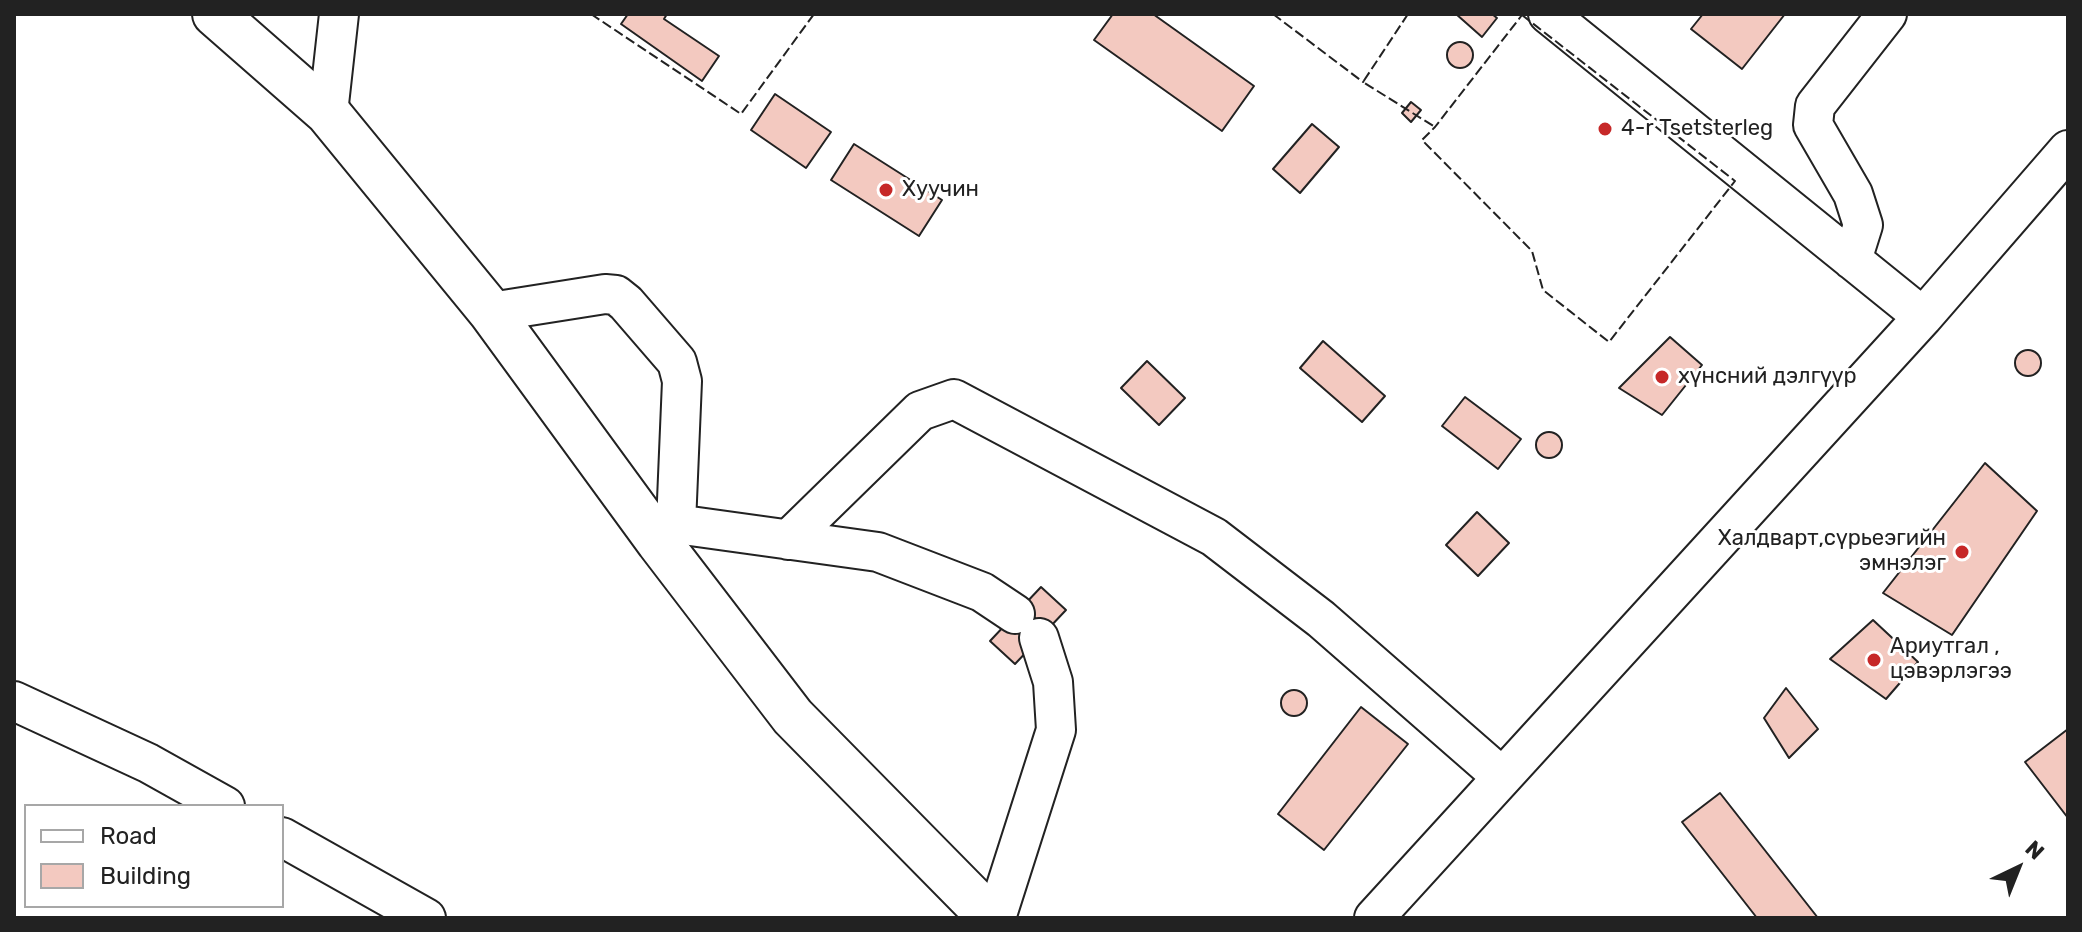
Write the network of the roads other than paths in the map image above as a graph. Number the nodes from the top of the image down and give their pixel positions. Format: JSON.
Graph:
{"nodes":[{"id":1,"x":215,"y":14,"type":"edge"},
{"id":2,"x":339,"y":14,"type":"edge"},
{"id":3,"x":1548,"y":14,"type":"edge"},
{"id":4,"x":1887,"y":14,"type":"edge"},
{"id":5,"x":328,"y":113,"type":"junction"},
{"id":6,"x":2068,"y":150,"type":"edge"},
{"id":7,"x":1852,"y":260,"type":"junction"},
{"id":8,"x":491,"y":312,"type":"junction"},
{"id":9,"x":1923,"y":317,"type":"junction"},
{"id":10,"x":668,"y":533,"type":"junction"},
{"id":11,"x":788,"y":540,"type":"junction"},
{"id":12,"x":14,"y":701,"type":"edge"},
{"id":13,"x":1502,"y":777,"type":"junction"},
{"id":14,"x":221,"y":804,"type":"edge"},
{"id":15,"x":284,"y":838,"type":"edge"},
{"id":16,"x":426,"y":918,"type":"edge"},
{"id":17,"x":994,"y":918,"type":"edge"},
{"id":18,"x":1374,"y":918,"type":"edge"}],
"edges":[{"from":1,"to":5,"type":"highway"},
{"from":2,"to":5,"type":"street"},
{"from":3,"to":7,"type":"street"},
{"from":4,"to":7,"type":"street"},
{"from":5,"to":8,"type":"highway"},
{"from":6,"to":9,"type":"street"},
{"from":7,"to":9,"type":"street"},
{"from":8,"to":10,"type":"highway"},
{"from":8,"to":10,"type":"street"},
{"from":9,"to":13,"type":"street"},
{"from":10,"to":11,"type":"street"},
{"from":10,"to":17,"type":"highway"},
{"from":11,"to":13,"type":"street"},
{"from":11,"to":17,"type":"street"},
{"from":12,"to":14,"type":"street"},
{"from":13,"to":18,"type":"street"},
{"from":15,"to":16,"type":"street"}]}
